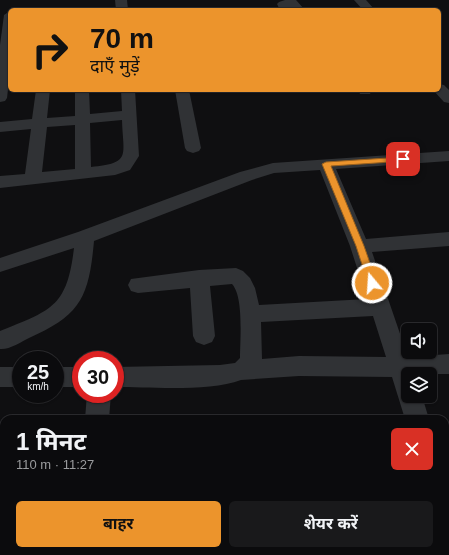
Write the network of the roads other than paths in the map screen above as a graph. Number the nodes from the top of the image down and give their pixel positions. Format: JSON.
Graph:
{"nodes":[{"id":1,"x":360,"y":0,"type":"edge"},
{"id":2,"x":288,"y":4,"type":"edge"},
{"id":3,"x":298,"y":8,"type":"edge"},
{"id":4,"x":367,"y":8,"type":"edge"},
{"id":5,"x":8,"y":27,"type":"edge"},
{"id":6,"x":5,"y":44,"type":"edge"},
{"id":7,"x":4,"y":83,"type":"edge"},
{"id":8,"x":441,"y":90,"type":"edge"},
{"id":9,"x":43,"y":92,"type":"edge"},
{"id":10,"x":82,"y":92,"type":"edge"},
{"id":11,"x":128,"y":92,"type":"edge"},
{"id":12,"x":182,"y":92,"type":"edge"},
{"id":13,"x":0,"y":98,"type":"edge"},
{"id":14,"x":449,"y":99,"type":"edge"},
{"id":15,"x":130,"y":115,"type":"junction"},
{"id":16,"x":82,"y":119,"type":"junction"},
{"id":17,"x":39,"y":124,"type":"junction"},
{"id":18,"x":0,"y":127,"type":"edge"},
{"id":19,"x":193,"y":148,"type":"dead end"},
{"id":20,"x":449,"y":156,"type":"edge"},
{"id":21,"x":326,"y":164,"type":"junction"},
{"id":22,"x":83,"y":173,"type":"junction"},
{"id":23,"x":33,"y":179,"type":"junction"},
{"id":24,"x":0,"y":182,"type":"edge"},
{"id":25,"x":85,"y":237,"type":"junction"},
{"id":26,"x":449,"y":239,"type":"edge"},
{"id":27,"x":360,"y":246,"type":"junction"},
{"id":28,"x":0,"y":265,"type":"edge"},
{"id":29,"x":199,"y":278,"type":"junction"},
{"id":30,"x":138,"y":285,"type":"dead end"},
{"id":31,"x":380,"y":308,"type":"junction"},
{"id":32,"x":250,"y":314,"type":"junction"},
{"id":33,"x":204,"y":336,"type":"dead end"},
{"id":34,"x":2,"y":340,"type":"dead end"},
{"id":35,"x":449,"y":364,"type":"edge"},
{"id":36,"x":400,"y":367,"type":"junction"},
{"id":37,"x":401,"y":370,"type":"edge"},
{"id":38,"x":242,"y":371,"type":"junction"},
{"id":39,"x":0,"y":377,"type":"edge"},
{"id":40,"x":12,"y":377,"type":"edge"},
{"id":41,"x":124,"y":377,"type":"edge"},
{"id":42,"x":98,"y":403,"type":"edge"},
{"id":43,"x":412,"y":403,"type":"edge"},
{"id":44,"x":97,"y":415,"type":"edge"},
{"id":45,"x":416,"y":415,"type":"edge"}],
"edges":[{"from":1,"to":4,"type":"street"},
{"from":2,"to":3,"type":"street"},
{"from":5,"to":6,"type":"street"},
{"from":6,"to":7,"type":"street"},
{"from":7,"to":13,"type":"street"},
{"from":8,"to":14,"type":"street"},
{"from":9,"to":17,"type":"street"},
{"from":10,"to":16,"type":"street"},
{"from":11,"to":15,"type":"street"},
{"from":12,"to":19,"type":"street"},
{"from":15,"to":16,"type":"street"},
{"from":15,"to":22,"type":"street"},
{"from":16,"to":17,"type":"street"},
{"from":16,"to":22,"type":"street"},
{"from":17,"to":18,"type":"street"},
{"from":17,"to":23,"type":"street"},
{"from":20,"to":21,"type":"street"},
{"from":21,"to":25,"type":"street"},
{"from":21,"to":27,"type":"street"},
{"from":22,"to":23,"type":"street"},
{"from":23,"to":24,"type":"street"},
{"from":25,"to":28,"type":"street"},
{"from":25,"to":34,"type":"street"},
{"from":26,"to":27,"type":"street"},
{"from":27,"to":31,"type":"street"},
{"from":29,"to":30,"type":"street"},
{"from":29,"to":32,"type":"street"},
{"from":29,"to":33,"type":"street"},
{"from":31,"to":32,"type":"street"},
{"from":31,"to":36,"type":"street"},
{"from":32,"to":38,"type":"street"},
{"from":35,"to":36,"type":"street"},
{"from":36,"to":37,"type":"street"},
{"from":36,"to":38,"type":"street"},
{"from":38,"to":41,"type":"street"},
{"from":39,"to":40,"type":"street"},
{"from":42,"to":44,"type":"street"},
{"from":43,"to":45,"type":"street"}]}
